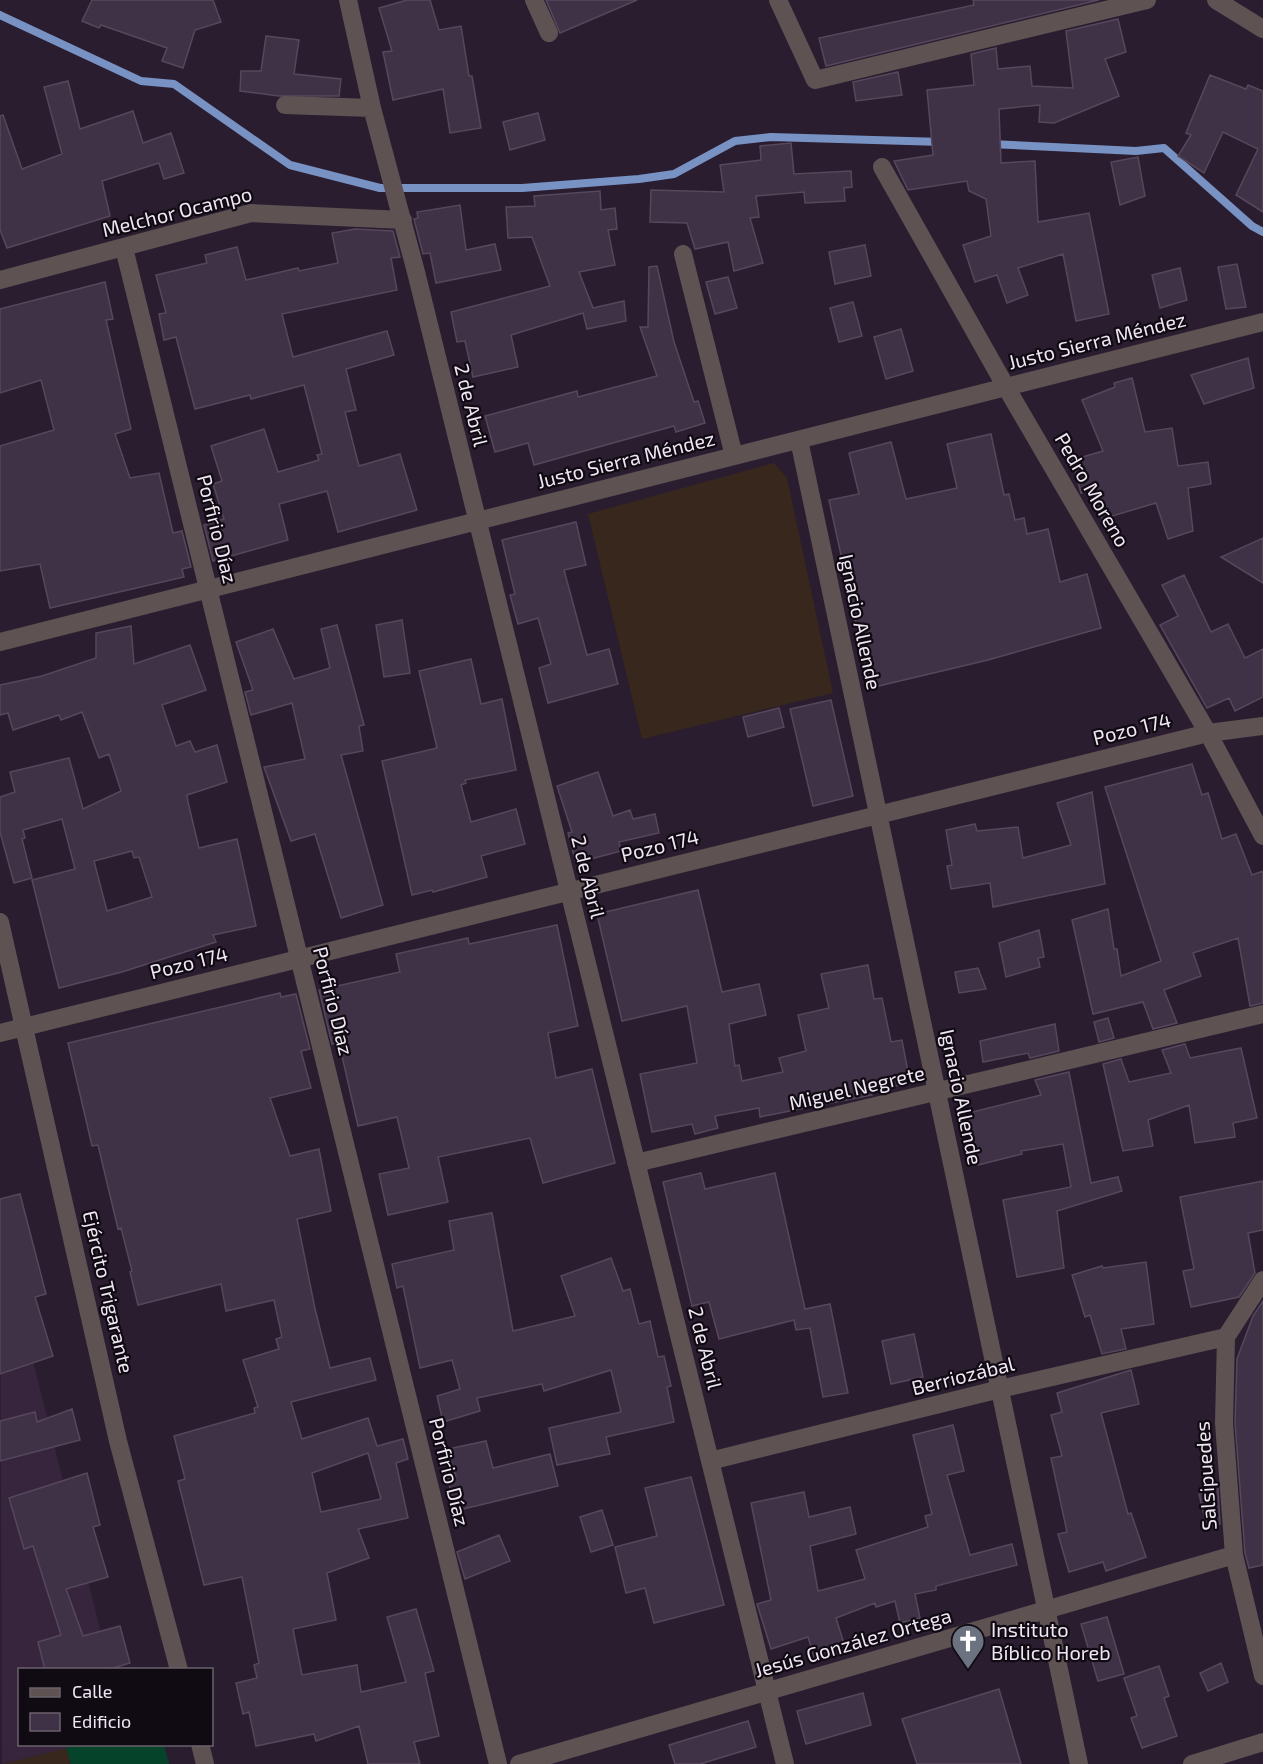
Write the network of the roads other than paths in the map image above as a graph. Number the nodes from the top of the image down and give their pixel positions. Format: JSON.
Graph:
{"nodes":[{"id":1,"x":348,"y":0,"type":"edge"},
{"id":2,"x":534,"y":0,"type":"edge"},
{"id":3,"x":778,"y":0,"type":"edge"},
{"id":4,"x":1147,"y":0,"type":"edge"},
{"id":5,"x":1216,"y":0,"type":"edge"},
{"id":6,"x":1263,"y":29,"type":"edge"},
{"id":7,"x":549,"y":33,"type":"dead end"},
{"id":8,"x":285,"y":105,"type":"dead end"},
{"id":9,"x":372,"y":108,"type":"junction"},
{"id":10,"x":882,"y":167,"type":"dead end"},
{"id":11,"x":401,"y":213,"type":"junction"},
{"id":12,"x":124,"y":248,"type":"junction"},
{"id":13,"x":683,"y":254,"type":"dead end"},
{"id":14,"x":0,"y":280,"type":"edge"},
{"id":15,"x":1263,"y":322,"type":"edge"},
{"id":16,"x":1006,"y":387,"type":"junction"},
{"id":17,"x":799,"y":440,"type":"junction"},
{"id":18,"x":734,"y":456,"type":"junction"},
{"id":19,"x":476,"y":521,"type":"junction"},
{"id":20,"x":208,"y":589,"type":"junction"},
{"id":21,"x":0,"y":642,"type":"edge"},
{"id":22,"x":1263,"y":726,"type":"edge"},
{"id":23,"x":1208,"y":733,"type":"junction"},
{"id":24,"x":878,"y":815,"type":"junction"},
{"id":25,"x":1263,"y":836,"type":"edge"},
{"id":26,"x":568,"y":892,"type":"junction"},
{"id":27,"x":0,"y":922,"type":"edge"},
{"id":28,"x":299,"y":959,"type":"junction"},
{"id":29,"x":1263,"y":1014,"type":"edge"},
{"id":30,"x":25,"y":1027,"type":"junction"},
{"id":31,"x":0,"y":1033,"type":"edge"},
{"id":32,"x":937,"y":1092,"type":"junction"},
{"id":33,"x":636,"y":1163,"type":"junction"},
{"id":34,"x":1263,"y":1280,"type":"edge"},
{"id":35,"x":1226,"y":1337,"type":"junction"},
{"id":36,"x":1000,"y":1389,"type":"junction"},
{"id":37,"x":710,"y":1461,"type":"junction"},
{"id":38,"x":1234,"y":1555,"type":"junction"},
{"id":39,"x":1046,"y":1610,"type":"junction"},
{"id":40,"x":178,"y":1668,"type":"edge"},
{"id":41,"x":1263,"y":1676,"type":"edge"},
{"id":42,"x":767,"y":1691,"type":"junction"},
{"id":43,"x":1263,"y":1742,"type":"edge"},
{"id":44,"x":200,"y":1746,"type":"edge"},
{"id":45,"x":205,"y":1764,"type":"edge"},
{"id":46,"x":498,"y":1764,"type":"edge"},
{"id":47,"x":519,"y":1764,"type":"edge"},
{"id":48,"x":785,"y":1764,"type":"edge"},
{"id":49,"x":1079,"y":1764,"type":"edge"},
{"id":50,"x":1192,"y":1764,"type":"edge"}],
"edges":[{"from":1,"to":9,"type":"street","name":"2 de Abril"},
{"from":2,"to":7,"type":"street"},
{"from":3,"to":4,"type":"street"},
{"from":5,"to":6,"type":"street"},
{"from":8,"to":9,"type":"street"},
{"from":9,"to":11,"type":"street","name":"2 de Abril"},
{"from":10,"to":16,"type":"street","name":"Pedro Moreno"},
{"from":11,"to":12,"type":"street","name":"Melchor Ocampo"},
{"from":11,"to":19,"type":"street","name":"2 de Abril"},
{"from":12,"to":14,"type":"street","name":"Melchor Ocampo"},
{"from":12,"to":20,"type":"street","name":"Porfirio Díaz"},
{"from":13,"to":18,"type":"street"},
{"from":15,"to":16,"type":"street","name":"Justo Sierra Méndez"},
{"from":16,"to":17,"type":"street","name":"Justo Sierra Méndez"},
{"from":16,"to":23,"type":"street","name":"Pedro Moreno"},
{"from":17,"to":18,"type":"street","name":"Justo Sierra Méndez"},
{"from":17,"to":24,"type":"street","name":"Ignacio Allende"},
{"from":18,"to":19,"type":"street","name":"Justo Sierra Méndez"},
{"from":19,"to":20,"type":"street","name":"Justo Sierra Méndez"},
{"from":19,"to":26,"type":"street","name":"2 de Abril"},
{"from":20,"to":21,"type":"street","name":"Justo Sierra Méndez"},
{"from":20,"to":28,"type":"street","name":"Porfirio Díaz"},
{"from":22,"to":23,"type":"street","name":"Pozo 174"},
{"from":23,"to":24,"type":"street","name":"Pozo 174"},
{"from":23,"to":25,"type":"street","name":"Pedro Moreno"},
{"from":24,"to":26,"type":"street","name":"Pozo 174"},
{"from":24,"to":32,"type":"street","name":"Ignacio Allende"},
{"from":26,"to":28,"type":"street","name":"Pozo 174"},
{"from":26,"to":33,"type":"street","name":"2 de Abril"},
{"from":27,"to":30,"type":"street","name":"Ejército Trigarante"},
{"from":28,"to":30,"type":"street","name":"Pozo 174"},
{"from":28,"to":46,"type":"street","name":"Porfirio Díaz"},
{"from":29,"to":32,"type":"street","name":"Miguel Negrete"},
{"from":30,"to":31,"type":"street","name":"Pozo 174"},
{"from":30,"to":40,"type":"street","name":"Ejército Trigarante"},
{"from":32,"to":33,"type":"street","name":"Miguel Negrete"},
{"from":32,"to":36,"type":"street","name":"Ignacio Allende"},
{"from":33,"to":37,"type":"street","name":"2 de Abril"},
{"from":34,"to":35,"type":"street"},
{"from":35,"to":36,"type":"street","name":"Berriozábal"},
{"from":35,"to":38,"type":"street","name":"Salsipuedes"},
{"from":36,"to":37,"type":"street","name":"Berriozábal"},
{"from":36,"to":39,"type":"street","name":"Ignacio Allende"},
{"from":37,"to":42,"type":"street","name":"2 de Abril"},
{"from":38,"to":39,"type":"street","name":"Jesús González Ortega"},
{"from":38,"to":41,"type":"street","name":"Salsipuedes"},
{"from":39,"to":42,"type":"street","name":"Jesús González Ortega"},
{"from":39,"to":49,"type":"street","name":"Ignacio Allende"},
{"from":42,"to":47,"type":"street","name":"Jesús González Ortega"},
{"from":42,"to":48,"type":"street","name":"2 de Abril"},
{"from":43,"to":50,"type":"street"},
{"from":44,"to":45,"type":"street"}]}
